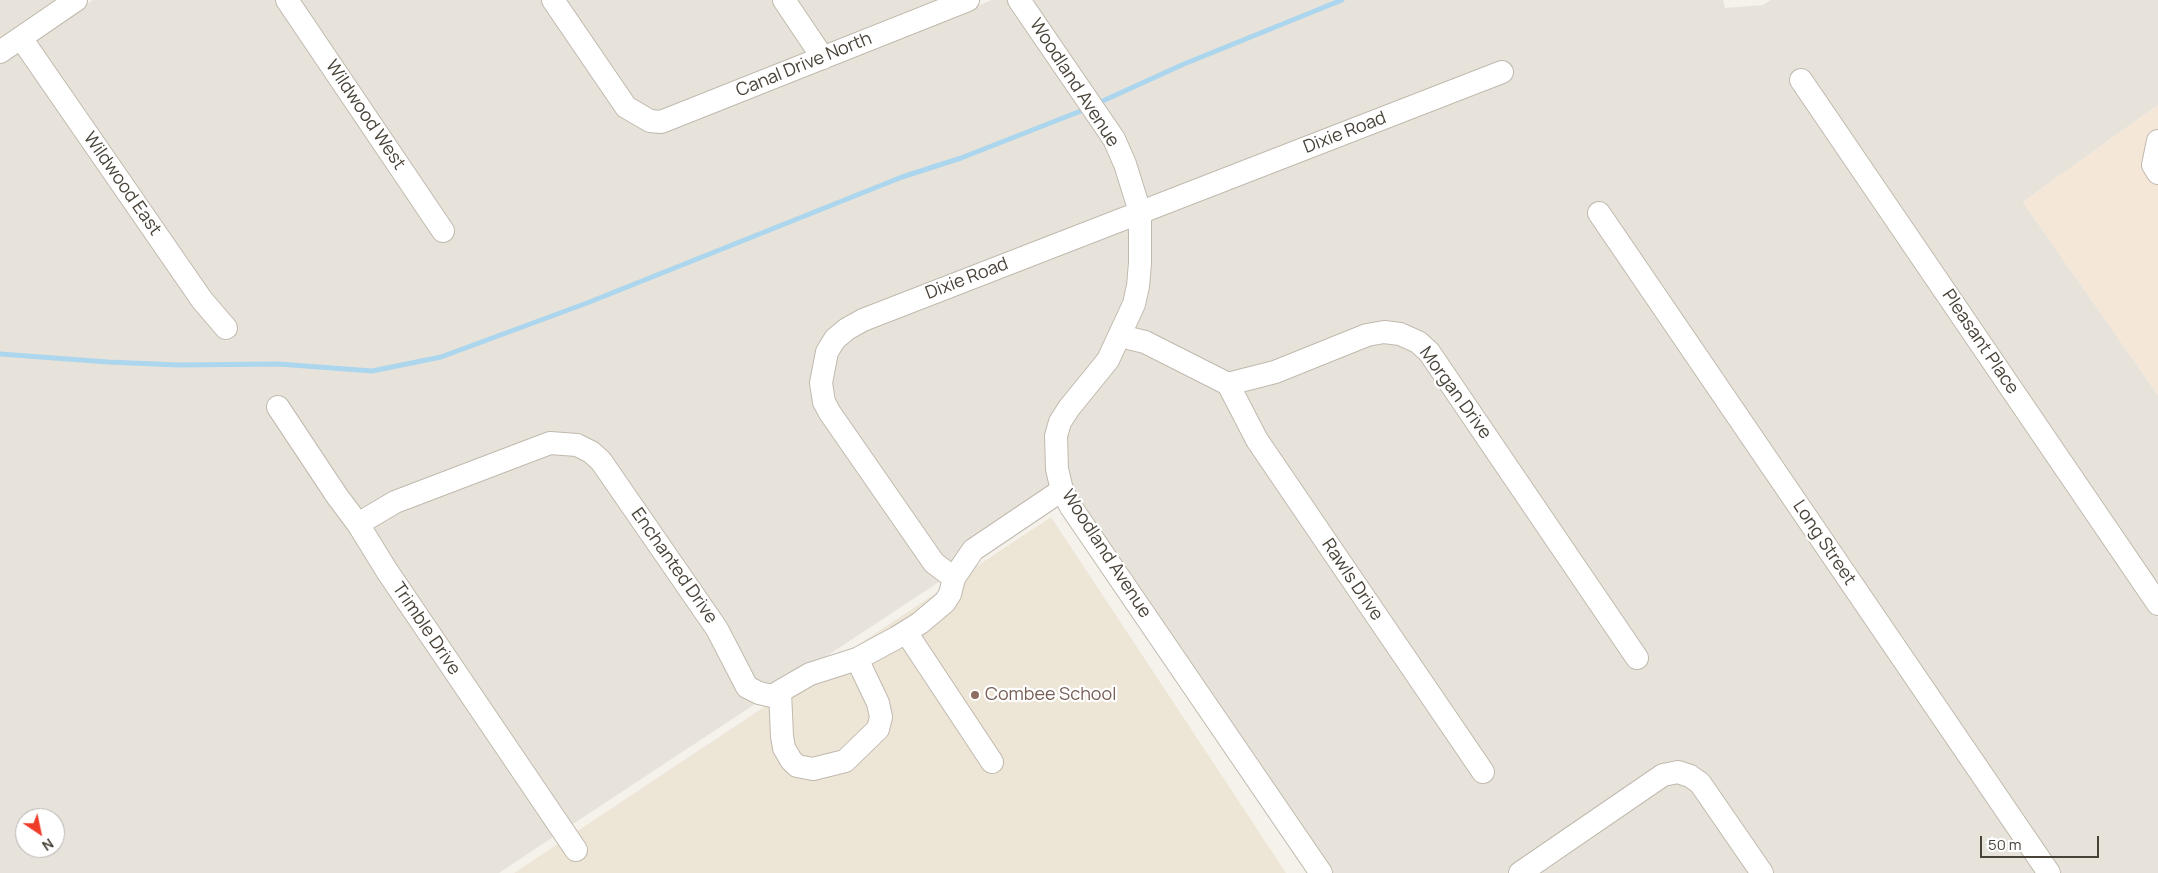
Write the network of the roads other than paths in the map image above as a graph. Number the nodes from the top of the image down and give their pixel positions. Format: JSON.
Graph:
{"nodes":[{"id":1,"x":76,"y":0,"type":"edge"},
{"id":2,"x":287,"y":0,"type":"edge"},
{"id":3,"x":553,"y":0,"type":"edge"},
{"id":4,"x":784,"y":0,"type":"edge"},
{"id":5,"x":968,"y":0,"type":"edge"},
{"id":6,"x":1019,"y":0,"type":"edge"},
{"id":7,"x":20,"y":38,"type":"junction"},
{"id":8,"x":0,"y":52,"type":"edge"},
{"id":9,"x":823,"y":58,"type":"junction"},
{"id":10,"x":1502,"y":72,"type":"dead end"},
{"id":11,"x":1801,"y":80,"type":"dead end"},
{"id":12,"x":2158,"y":141,"type":"edge"},
{"id":13,"x":2158,"y":172,"type":"edge"},
{"id":14,"x":1140,"y":212,"type":"junction"},
{"id":15,"x":1599,"y":213,"type":"dead end"},
{"id":16,"x":443,"y":231,"type":"dead end"},
{"id":17,"x":226,"y":328,"type":"dead end"},
{"id":18,"x":1120,"y":336,"type":"junction"},
{"id":19,"x":1228,"y":384,"type":"junction"},
{"id":20,"x":278,"y":407,"type":"dead end"},
{"id":21,"x":1062,"y":490,"type":"junction"},
{"id":22,"x":358,"y":524,"type":"junction"},
{"id":23,"x":954,"y":578,"type":"junction"},
{"id":24,"x":2158,"y":604,"type":"edge"},
{"id":25,"x":906,"y":632,"type":"junction"},
{"id":26,"x":857,"y":658,"type":"junction"},
{"id":27,"x":1637,"y":658,"type":"dead end"},
{"id":28,"x":780,"y":692,"type":"junction"},
{"id":29,"x":992,"y":762,"type":"dead end"},
{"id":30,"x":1483,"y":772,"type":"dead end"},
{"id":31,"x":576,"y":850,"type":"dead end"},
{"id":32,"x":1321,"y":873,"type":"edge"},
{"id":33,"x":1520,"y":873,"type":"edge"},
{"id":34,"x":1762,"y":873,"type":"edge"},
{"id":35,"x":2049,"y":873,"type":"edge"}],
"edges":[{"from":1,"to":7,"type":"street"},
{"from":2,"to":16,"type":"street","name":"Wildwood West"},
{"from":3,"to":9,"type":"street","name":"Canal Drive North"},
{"from":4,"to":9,"type":"street"},
{"from":5,"to":9,"type":"street","name":"Canal Drive North"},
{"from":6,"to":14,"type":"street","name":"Woodland Avenue"},
{"from":7,"to":8,"type":"street"},
{"from":7,"to":17,"type":"street","name":"Wildwood East"},
{"from":10,"to":14,"type":"street","name":"Dixie Road"},
{"from":11,"to":24,"type":"street","name":"Pleasant Place"},
{"from":12,"to":13,"type":"street"},
{"from":14,"to":18,"type":"street","name":"Woodland Avenue"},
{"from":14,"to":23,"type":"street","name":"Dixie Road"},
{"from":15,"to":35,"type":"street","name":"Long Street"},
{"from":18,"to":19,"type":"street"},
{"from":18,"to":21,"type":"street","name":"Woodland Avenue"},
{"from":19,"to":27,"type":"street","name":"Morgan Drive"},
{"from":19,"to":30,"type":"street","name":"Rawls Drive"},
{"from":20,"to":22,"type":"street","name":"Trimble Drive"},
{"from":21,"to":23,"type":"street"},
{"from":21,"to":32,"type":"street","name":"Woodland Avenue"},
{"from":22,"to":28,"type":"street","name":"Enchanted Drive"},
{"from":22,"to":31,"type":"street","name":"Trimble Drive"},
{"from":23,"to":25,"type":"street"},
{"from":25,"to":26,"type":"street"},
{"from":25,"to":29,"type":"street"},
{"from":26,"to":28,"type":"street"},
{"from":26,"to":28,"type":"street"},
{"from":33,"to":34,"type":"street"}]}
